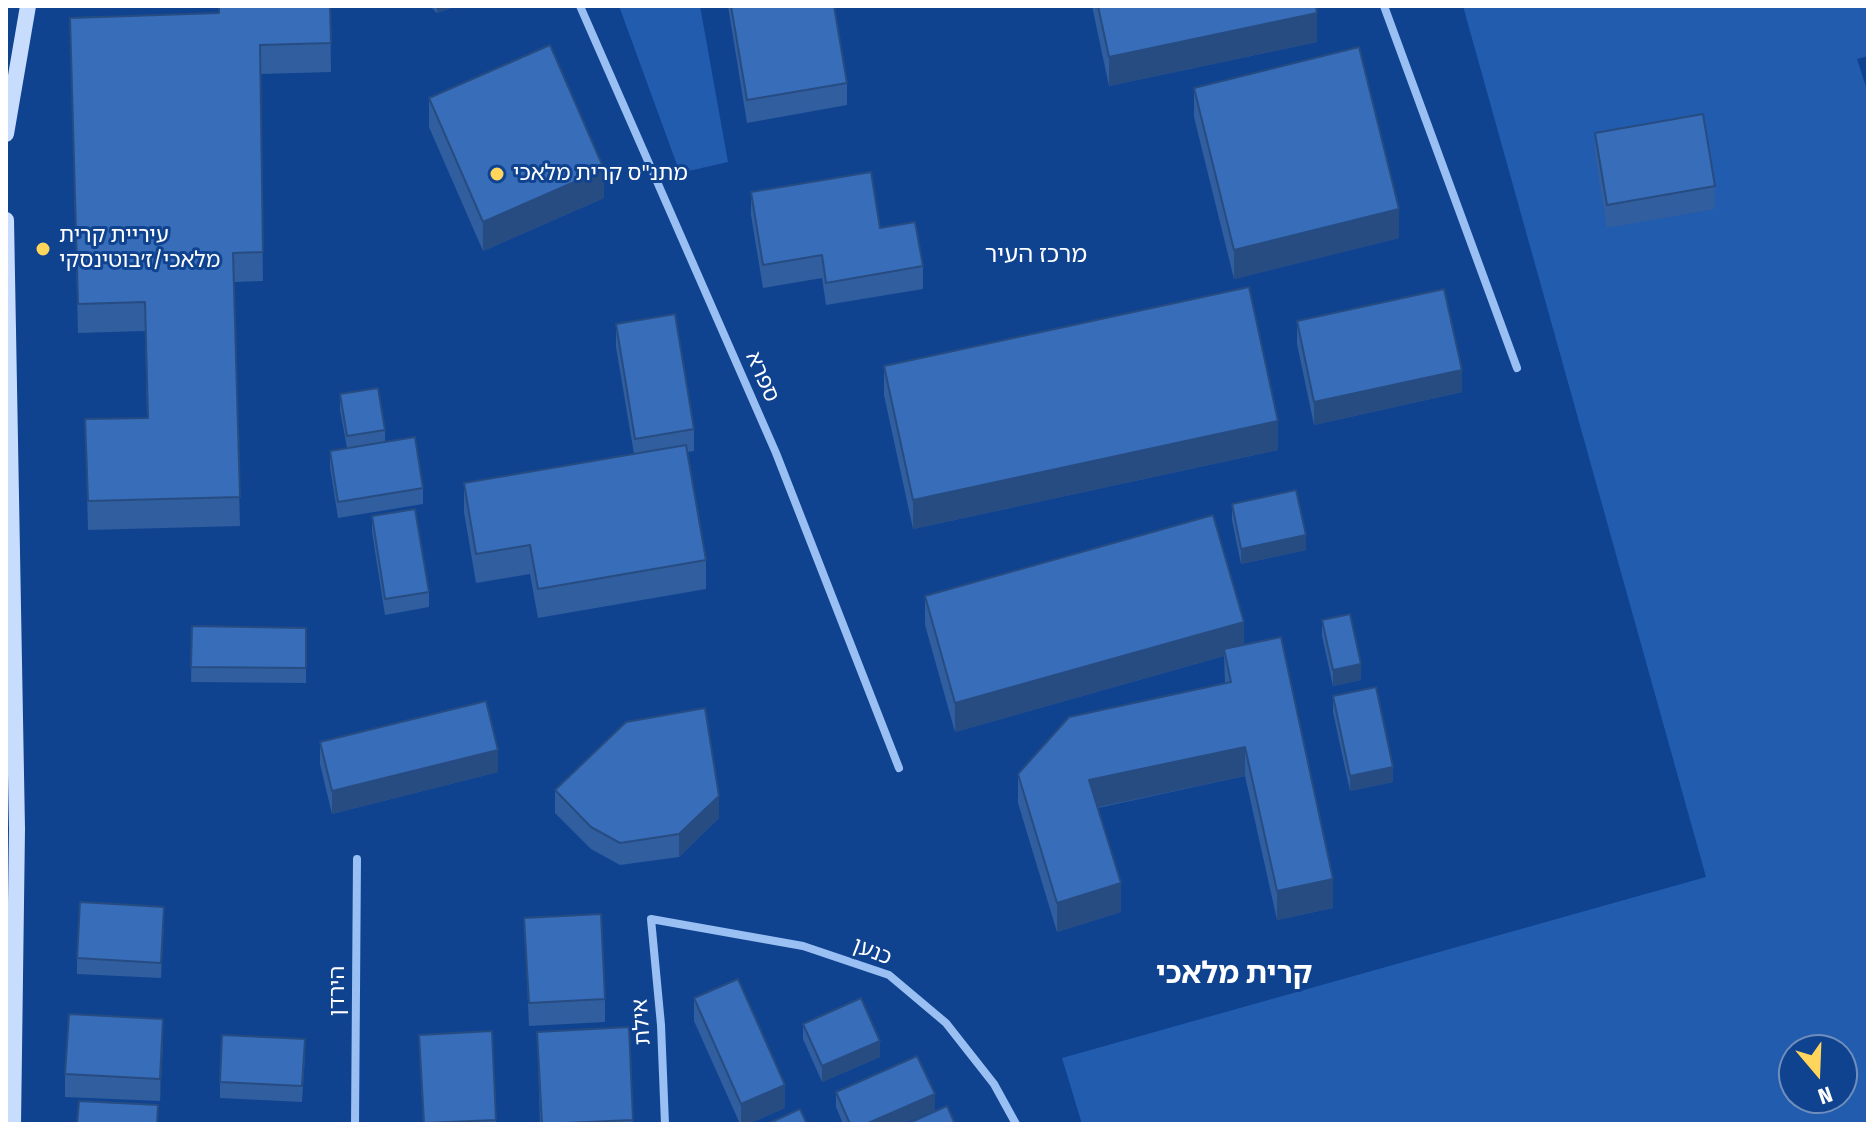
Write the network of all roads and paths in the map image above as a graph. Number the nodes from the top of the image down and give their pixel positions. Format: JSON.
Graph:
{"nodes":[{"id":1,"x":28,"y":6,"type":"edge"},
{"id":2,"x":580,"y":6,"type":"edge"},
{"id":3,"x":1384,"y":6,"type":"edge"},
{"id":4,"x":6,"y":134,"type":"edge"},
{"id":5,"x":6,"y":220,"type":"edge"},
{"id":6,"x":1517,"y":368,"type":"dead end"},
{"id":7,"x":899,"y":768,"type":"dead end"},
{"id":8,"x":12,"y":829,"type":"edge"},
{"id":9,"x":357,"y":859,"type":"dead end"},
{"id":10,"x":651,"y":919,"type":"joint"},
{"id":11,"x":13,"y":1124,"type":"edge"},
{"id":12,"x":355,"y":1124,"type":"edge"},
{"id":13,"x":665,"y":1124,"type":"edge"},
{"id":14,"x":1016,"y":1124,"type":"edge"}],
"edges":[{"from":1,"to":4,"type":"street"},
{"from":2,"to":7,"type":"street","name":"ספרא"},
{"from":3,"to":6,"type":"street"},
{"from":5,"to":8,"type":"street"},
{"from":8,"to":11,"type":"street"},
{"from":9,"to":12,"type":"street","name":"הירדן"},
{"from":10,"to":13,"type":"street","name":"אילת"},
{"from":10,"to":14,"type":"street","name":"כנען"}]}
